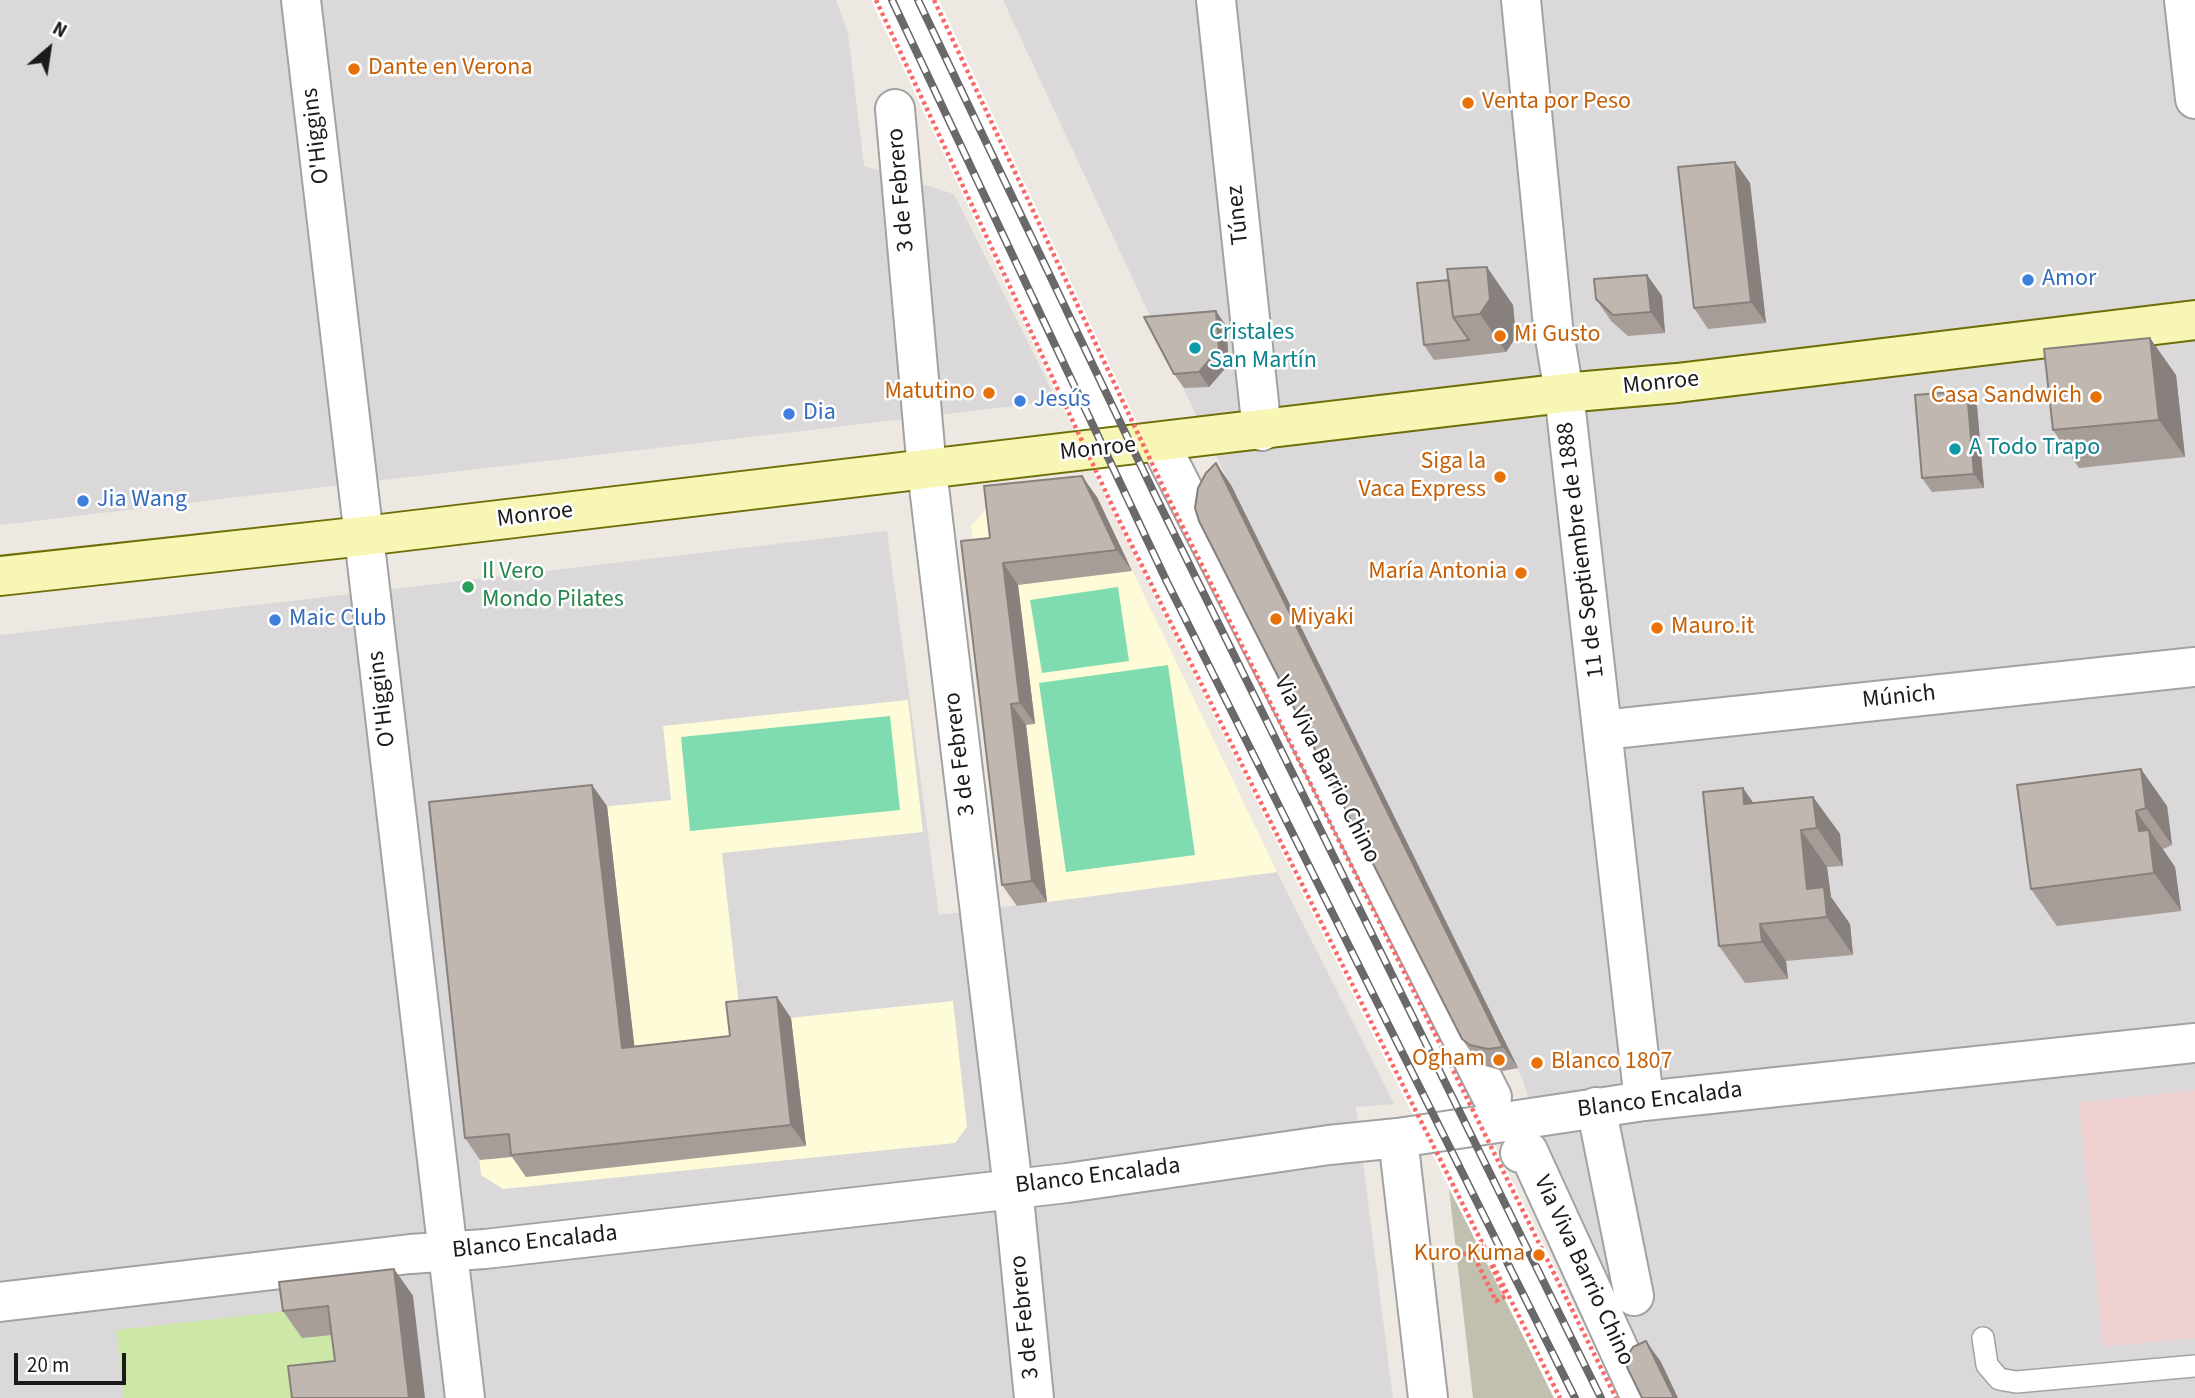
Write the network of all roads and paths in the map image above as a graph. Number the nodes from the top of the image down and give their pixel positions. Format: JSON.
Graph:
{"nodes":[{"id":1,"x":301,"y":0,"type":"edge"},
{"id":2,"x":876,"y":0,"type":"edge"},
{"id":3,"x":934,"y":0,"type":"edge"},
{"id":4,"x":1216,"y":0,"type":"edge"},
{"id":5,"x":1521,"y":0,"type":"edge"},
{"id":6,"x":2184,"y":0,"type":"edge"},
{"id":7,"x":2195,"y":99,"type":"edge"},
{"id":8,"x":895,"y":109,"type":"dead end"},
{"id":9,"x":2195,"y":320,"type":"edge"},
{"id":10,"x":1564,"y":393,"type":"junction"},
{"id":11,"x":1262,"y":430,"type":"junction"},
{"id":12,"x":1159,"y":442,"type":"junction"},
{"id":13,"x":927,"y":470,"type":"junction"},
{"id":14,"x":364,"y":536,"type":"junction"},
{"id":15,"x":0,"y":576,"type":"edge"},
{"id":16,"x":2195,"y":667,"type":"edge"},
{"id":17,"x":1603,"y":730,"type":"junction"},
{"id":18,"x":2195,"y":1043,"type":"edge"},
{"id":19,"x":1492,"y":1097,"type":"dead end"},
{"id":20,"x":1644,"y":1101,"type":"junction"},
{"id":21,"x":1596,"y":1107,"type":"junction"},
{"id":22,"x":1398,"y":1138,"type":"junction"},
{"id":23,"x":1520,"y":1153,"type":"dead end"},
{"id":24,"x":1013,"y":1188,"type":"junction"},
{"id":25,"x":1484,"y":1243,"type":"junction"},
{"id":26,"x":448,"y":1252,"type":"junction"},
{"id":27,"x":1457,"y":1258,"type":"dead end"},
{"id":28,"x":1634,"y":1296,"type":"dead end"},
{"id":29,"x":0,"y":1302,"type":"edge"},
{"id":30,"x":1983,"y":1338,"type":"dead end"},
{"id":31,"x":2195,"y":1366,"type":"edge"},
{"id":32,"x":465,"y":1398,"type":"edge"},
{"id":33,"x":1034,"y":1398,"type":"edge"},
{"id":34,"x":1428,"y":1398,"type":"edge"},
{"id":35,"x":1560,"y":1398,"type":"edge"},
{"id":36,"x":1616,"y":1398,"type":"edge"},
{"id":37,"x":1641,"y":1398,"type":"edge"}],
"edges":[{"from":1,"to":14,"type":"street","name":"O'Higgins"},
{"from":2,"to":25,"type":"path","bridge":true},
{"from":3,"to":36,"type":"path","bridge":true},
{"from":4,"to":11,"type":"street","name":"Túnez"},
{"from":5,"to":10,"type":"street","name":"11 de Septiembre de 1888"},
{"from":6,"to":7,"type":"street"},
{"from":8,"to":13,"type":"street","name":"3 de Febrero"},
{"from":9,"to":10,"type":"main road","name":"Monroe"},
{"from":10,"to":11,"type":"main road","name":"Monroe"},
{"from":10,"to":17,"type":"street","name":"11 de Septiembre de 1888"},
{"from":11,"to":12,"type":"main road","name":"Monroe"},
{"from":12,"to":13,"type":"main road","name":"Monroe"},
{"from":12,"to":19,"type":"street","name":"Via Viva Barrio Chino"},
{"from":13,"to":14,"type":"main road","name":"Monroe"},
{"from":13,"to":24,"type":"street","name":"3 de Febrero"},
{"from":14,"to":15,"type":"main road","name":"Monroe"},
{"from":14,"to":26,"type":"street","name":"O'Higgins"},
{"from":16,"to":17,"type":"street","name":"Múnich"},
{"from":17,"to":20,"type":"street","name":"11 de Septiembre de 1888"},
{"from":18,"to":20,"type":"street","name":"Blanco Encalada"},
{"from":20,"to":21,"type":"street","name":"Blanco Encalada"},
{"from":21,"to":22,"type":"street","name":"Blanco Encalada"},
{"from":21,"to":28,"type":"street"},
{"from":22,"to":24,"type":"street","name":"Blanco Encalada"},
{"from":22,"to":34,"type":"street"},
{"from":23,"to":37,"type":"street","name":"Via Viva Barrio Chino"},
{"from":24,"to":26,"type":"street","name":"Blanco Encalada"},
{"from":24,"to":33,"type":"street","name":"3 de Febrero"},
{"from":25,"to":27,"type":"path"},
{"from":25,"to":35,"type":"path","bridge":true},
{"from":26,"to":29,"type":"street","name":"Blanco Encalada"},
{"from":26,"to":32,"type":"street","name":"O'Higgins"},
{"from":30,"to":31,"type":"lane"}]}
